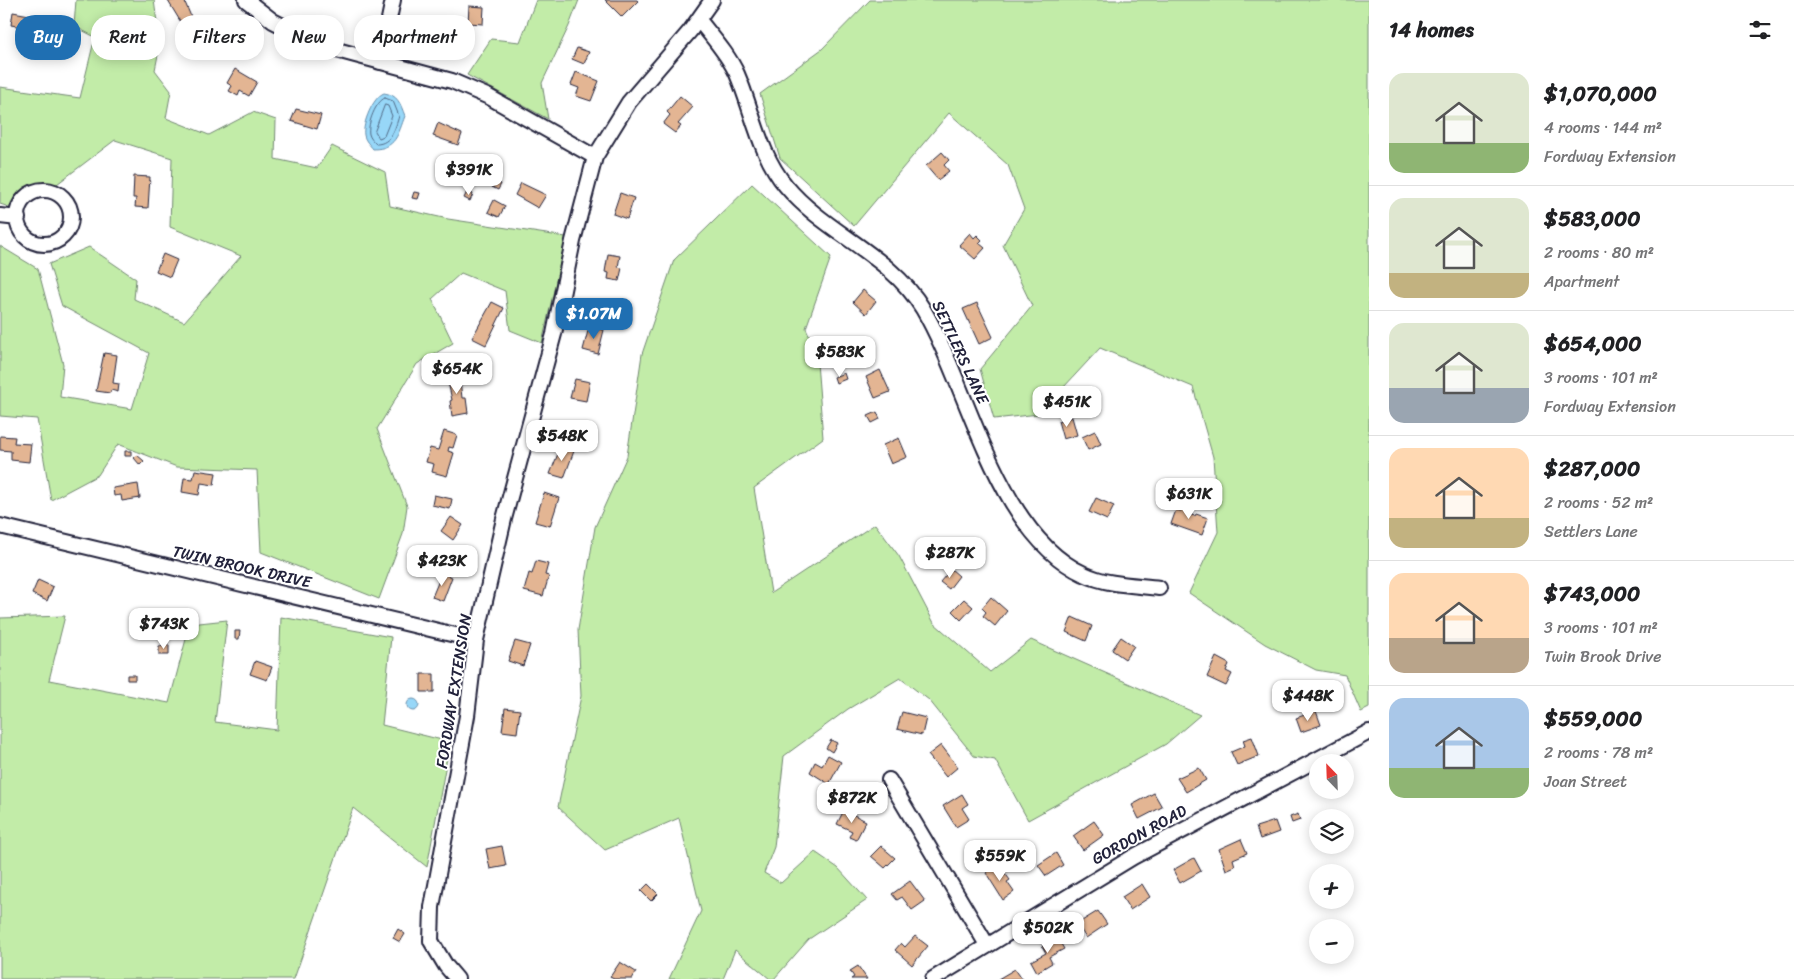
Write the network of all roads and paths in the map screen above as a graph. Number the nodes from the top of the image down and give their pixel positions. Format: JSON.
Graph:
{"nodes":[{"id":1,"x":246,"y":0,"type":"edge"},
{"id":2,"x":393,"y":0,"type":"edge"},
{"id":3,"x":712,"y":0,"type":"edge"},
{"id":4,"x":699,"y":20,"type":"junction"},
{"id":5,"x":380,"y":62,"type":"junction"},
{"id":6,"x":595,"y":157,"type":"junction"},
{"id":7,"x":0,"y":216,"type":"edge"},
{"id":8,"x":18,"y":218,"type":"dead end"},
{"id":9,"x":0,"y":526,"type":"edge"},
{"id":10,"x":1159,"y":588,"type":"dead end"},
{"id":11,"x":476,"y":640,"type":"junction"},
{"id":12,"x":1369,"y":732,"type":"edge"},
{"id":13,"x":889,"y":780,"type":"dead end"},
{"id":14,"x":987,"y":944,"type":"junction"},
{"id":15,"x":457,"y":979,"type":"edge"},
{"id":16,"x":934,"y":979,"type":"edge"}],
"edges":[{"from":1,"to":5,"type":"street"},
{"from":2,"to":5,"type":"street"},
{"from":3,"to":4,"type":"street","name":"FORDWAY EXTENSION"},
{"from":4,"to":6,"type":"street","name":"FORDWAY EXTENSION"},
{"from":4,"to":10,"type":"street","name":"SETTLERS LANE"},
{"from":5,"to":6,"type":"street"},
{"from":6,"to":11,"type":"street","name":"FORDWAY EXTENSION"},
{"from":7,"to":8,"type":"street"},
{"from":9,"to":11,"type":"street","name":"TWIN BROOK DRIVE"},
{"from":11,"to":15,"type":"street","name":"FORDWAY EXTENSION"},
{"from":12,"to":14,"type":"street","name":"GORDON ROAD"},
{"from":13,"to":14,"type":"street"},
{"from":14,"to":16,"type":"street","name":"GORDON ROAD"}]}
